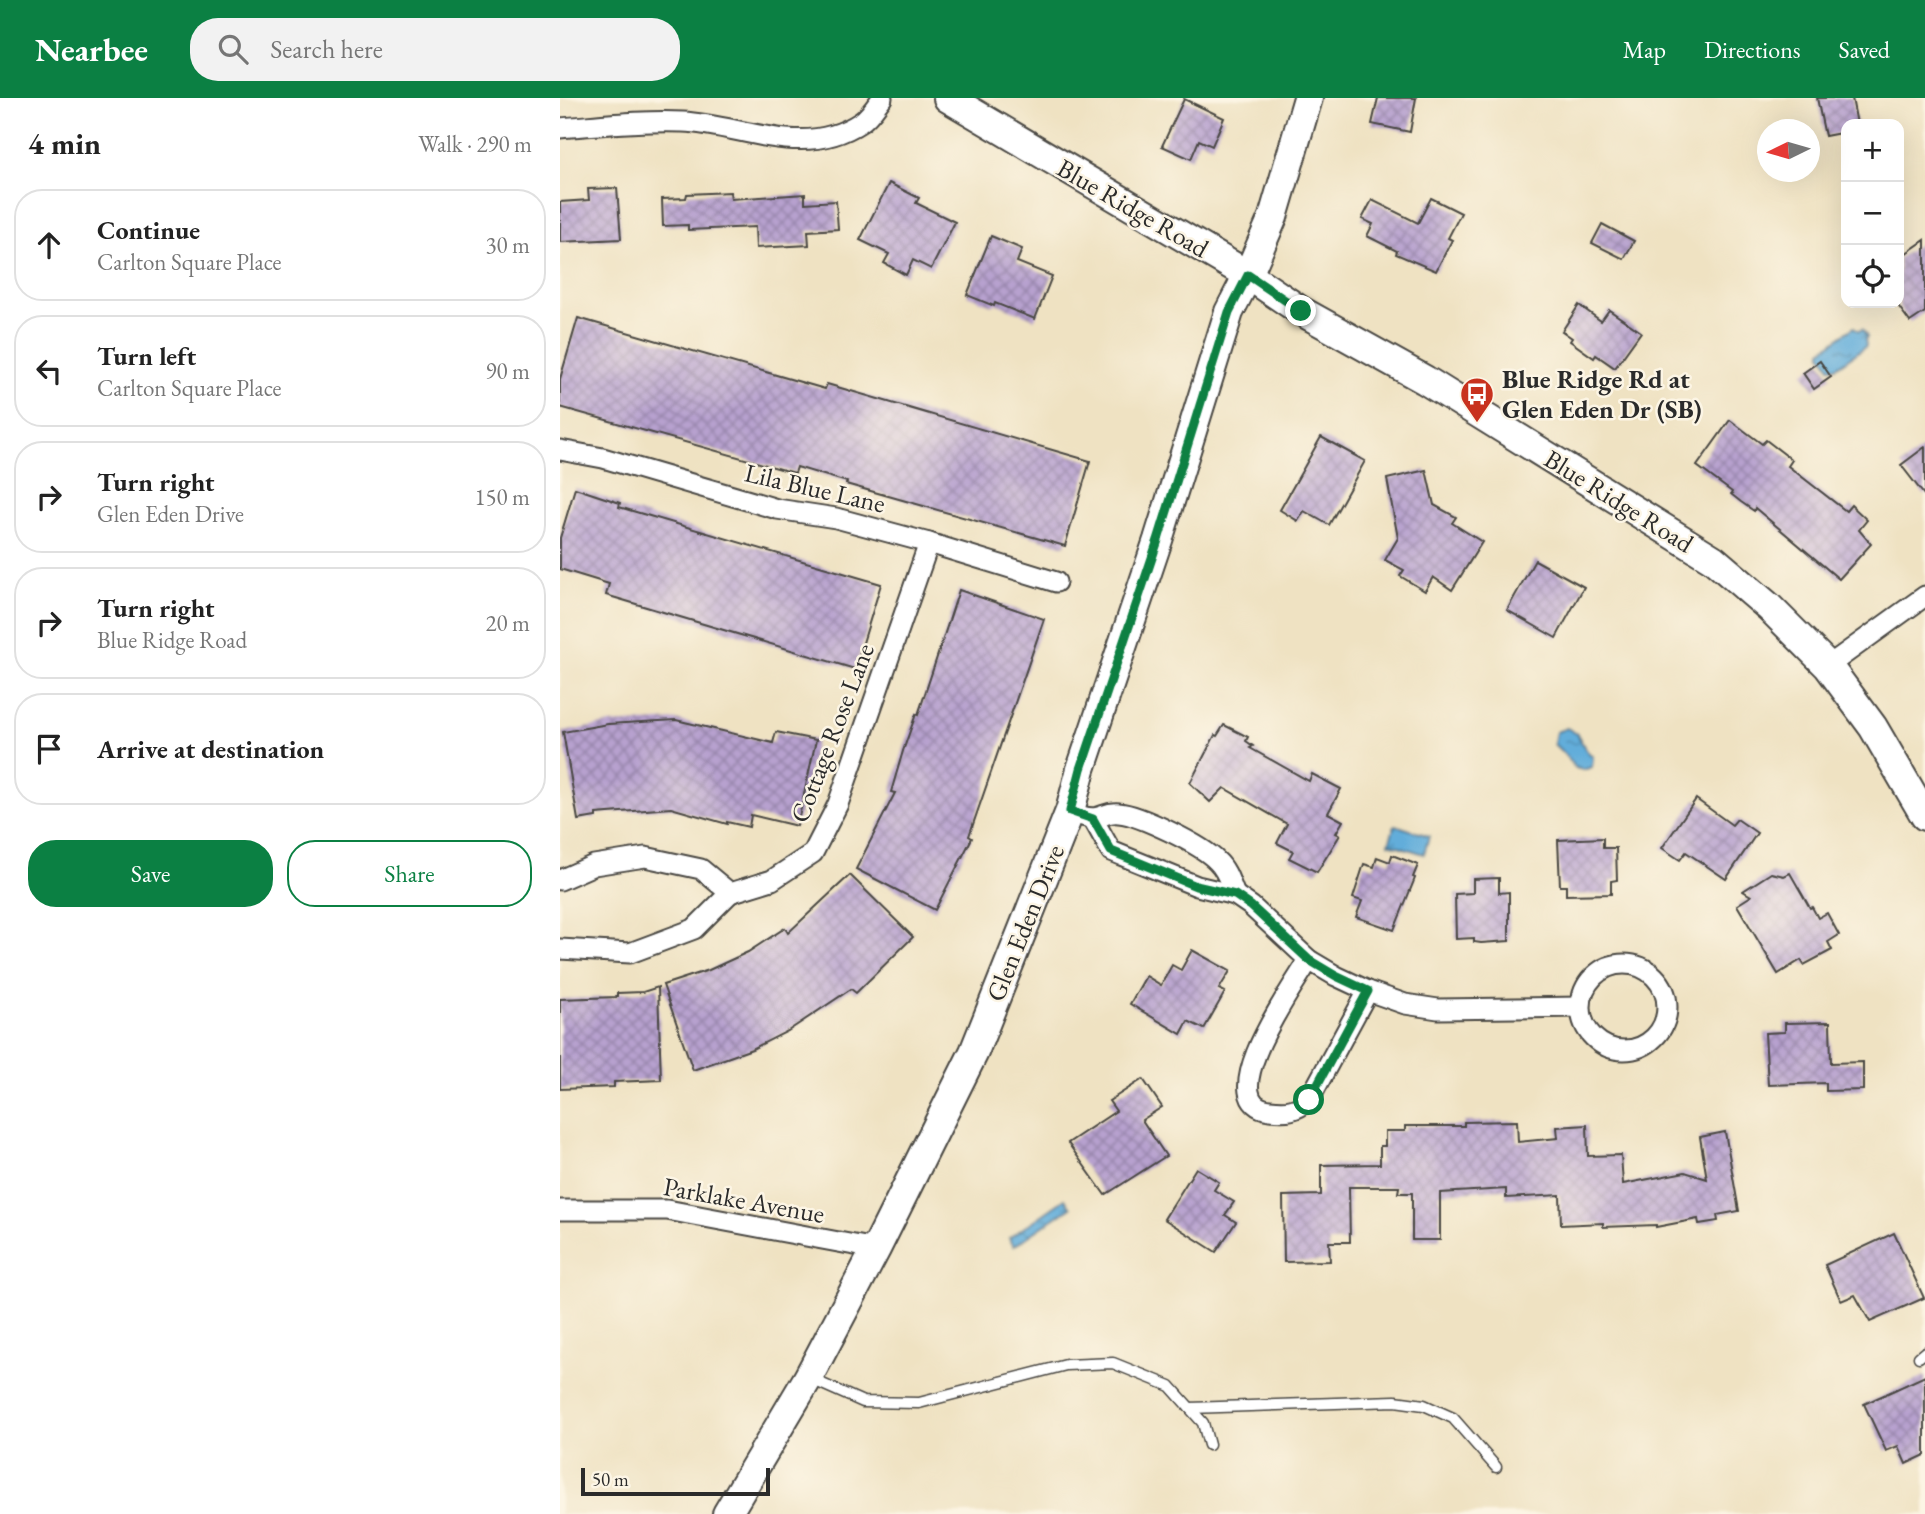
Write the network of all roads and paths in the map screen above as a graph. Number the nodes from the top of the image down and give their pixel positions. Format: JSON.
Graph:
{"nodes":[{"id":1,"x":882,"y":98,"type":"edge"},
{"id":2,"x":948,"y":98,"type":"edge"},
{"id":3,"x":1308,"y":98,"type":"edge"},
{"id":4,"x":560,"y":128,"type":"edge"},
{"id":5,"x":1248,"y":275,"type":"junction"},
{"id":6,"x":560,"y":450,"type":"edge"},
{"id":7,"x":929,"y":543,"type":"junction"},
{"id":8,"x":1056,"y":582,"type":"dead end"},
{"id":9,"x":1925,"y":596,"type":"edge"},
{"id":10,"x":1828,"y":666,"type":"junction"},
{"id":11,"x":1081,"y":815,"type":"junction"},
{"id":12,"x":1925,"y":816,"type":"edge"},
{"id":13,"x":560,"y":880,"type":"edge"},
{"id":14,"x":730,"y":893,"type":"junction"},
{"id":15,"x":1235,"y":895,"type":"junction"},
{"id":16,"x":560,"y":949,"type":"edge"},
{"id":17,"x":1309,"y":960,"type":"junction"},
{"id":18,"x":1368,"y":991,"type":"junction"},
{"id":19,"x":1580,"y":1007,"type":"junction"},
{"id":20,"x":560,"y":1210,"type":"edge"},
{"id":21,"x":876,"y":1249,"type":"junction"},
{"id":22,"x":808,"y":1378,"type":"junction"},
{"id":23,"x":1190,"y":1408,"type":"junction"},
{"id":24,"x":1209,"y":1445,"type":"dead end"},
{"id":25,"x":1496,"y":1467,"type":"dead end"},
{"id":26,"x":727,"y":1514,"type":"edge"}],
"edges":[{"from":1,"to":4,"type":"street"},
{"from":2,"to":5,"type":"main road","name":"Blue Ridge Road"},
{"from":3,"to":5,"type":"main road","name":"Glen Eden Drive"},
{"from":5,"to":10,"type":"main road","name":"Blue Ridge Road"},
{"from":5,"to":11,"type":"main road","name":"Glen Eden Drive"},
{"from":6,"to":7,"type":"street","name":"Lila Blue Lane"},
{"from":7,"to":8,"type":"street","name":"Lila Blue Lane"},
{"from":7,"to":14,"type":"street","name":"Cottage Rose Lane"},
{"from":9,"to":10,"type":"street"},
{"from":10,"to":12,"type":"main road","name":"Blue Ridge Road"},
{"from":11,"to":15,"type":"street"},
{"from":11,"to":15,"type":"street"},
{"from":11,"to":21,"type":"main road","name":"Glen Eden Drive"},
{"from":13,"to":14,"type":"street"},
{"from":14,"to":16,"type":"street","name":"Cottage Rose Lane"},
{"from":15,"to":17,"type":"street"},
{"from":17,"to":18,"type":"street"},
{"from":17,"to":18,"type":"street"},
{"from":18,"to":19,"type":"street"},
{"from":19,"to":19,"type":"street"},
{"from":20,"to":21,"type":"street","name":"Parklake Avenue"},
{"from":21,"to":22,"type":"main road","name":"Glen Eden Drive"},
{"from":22,"to":23,"type":"lane"},
{"from":22,"to":26,"type":"main road","name":"Glen Eden Drive"},
{"from":23,"to":24,"type":"lane"},
{"from":23,"to":25,"type":"lane"}]}
